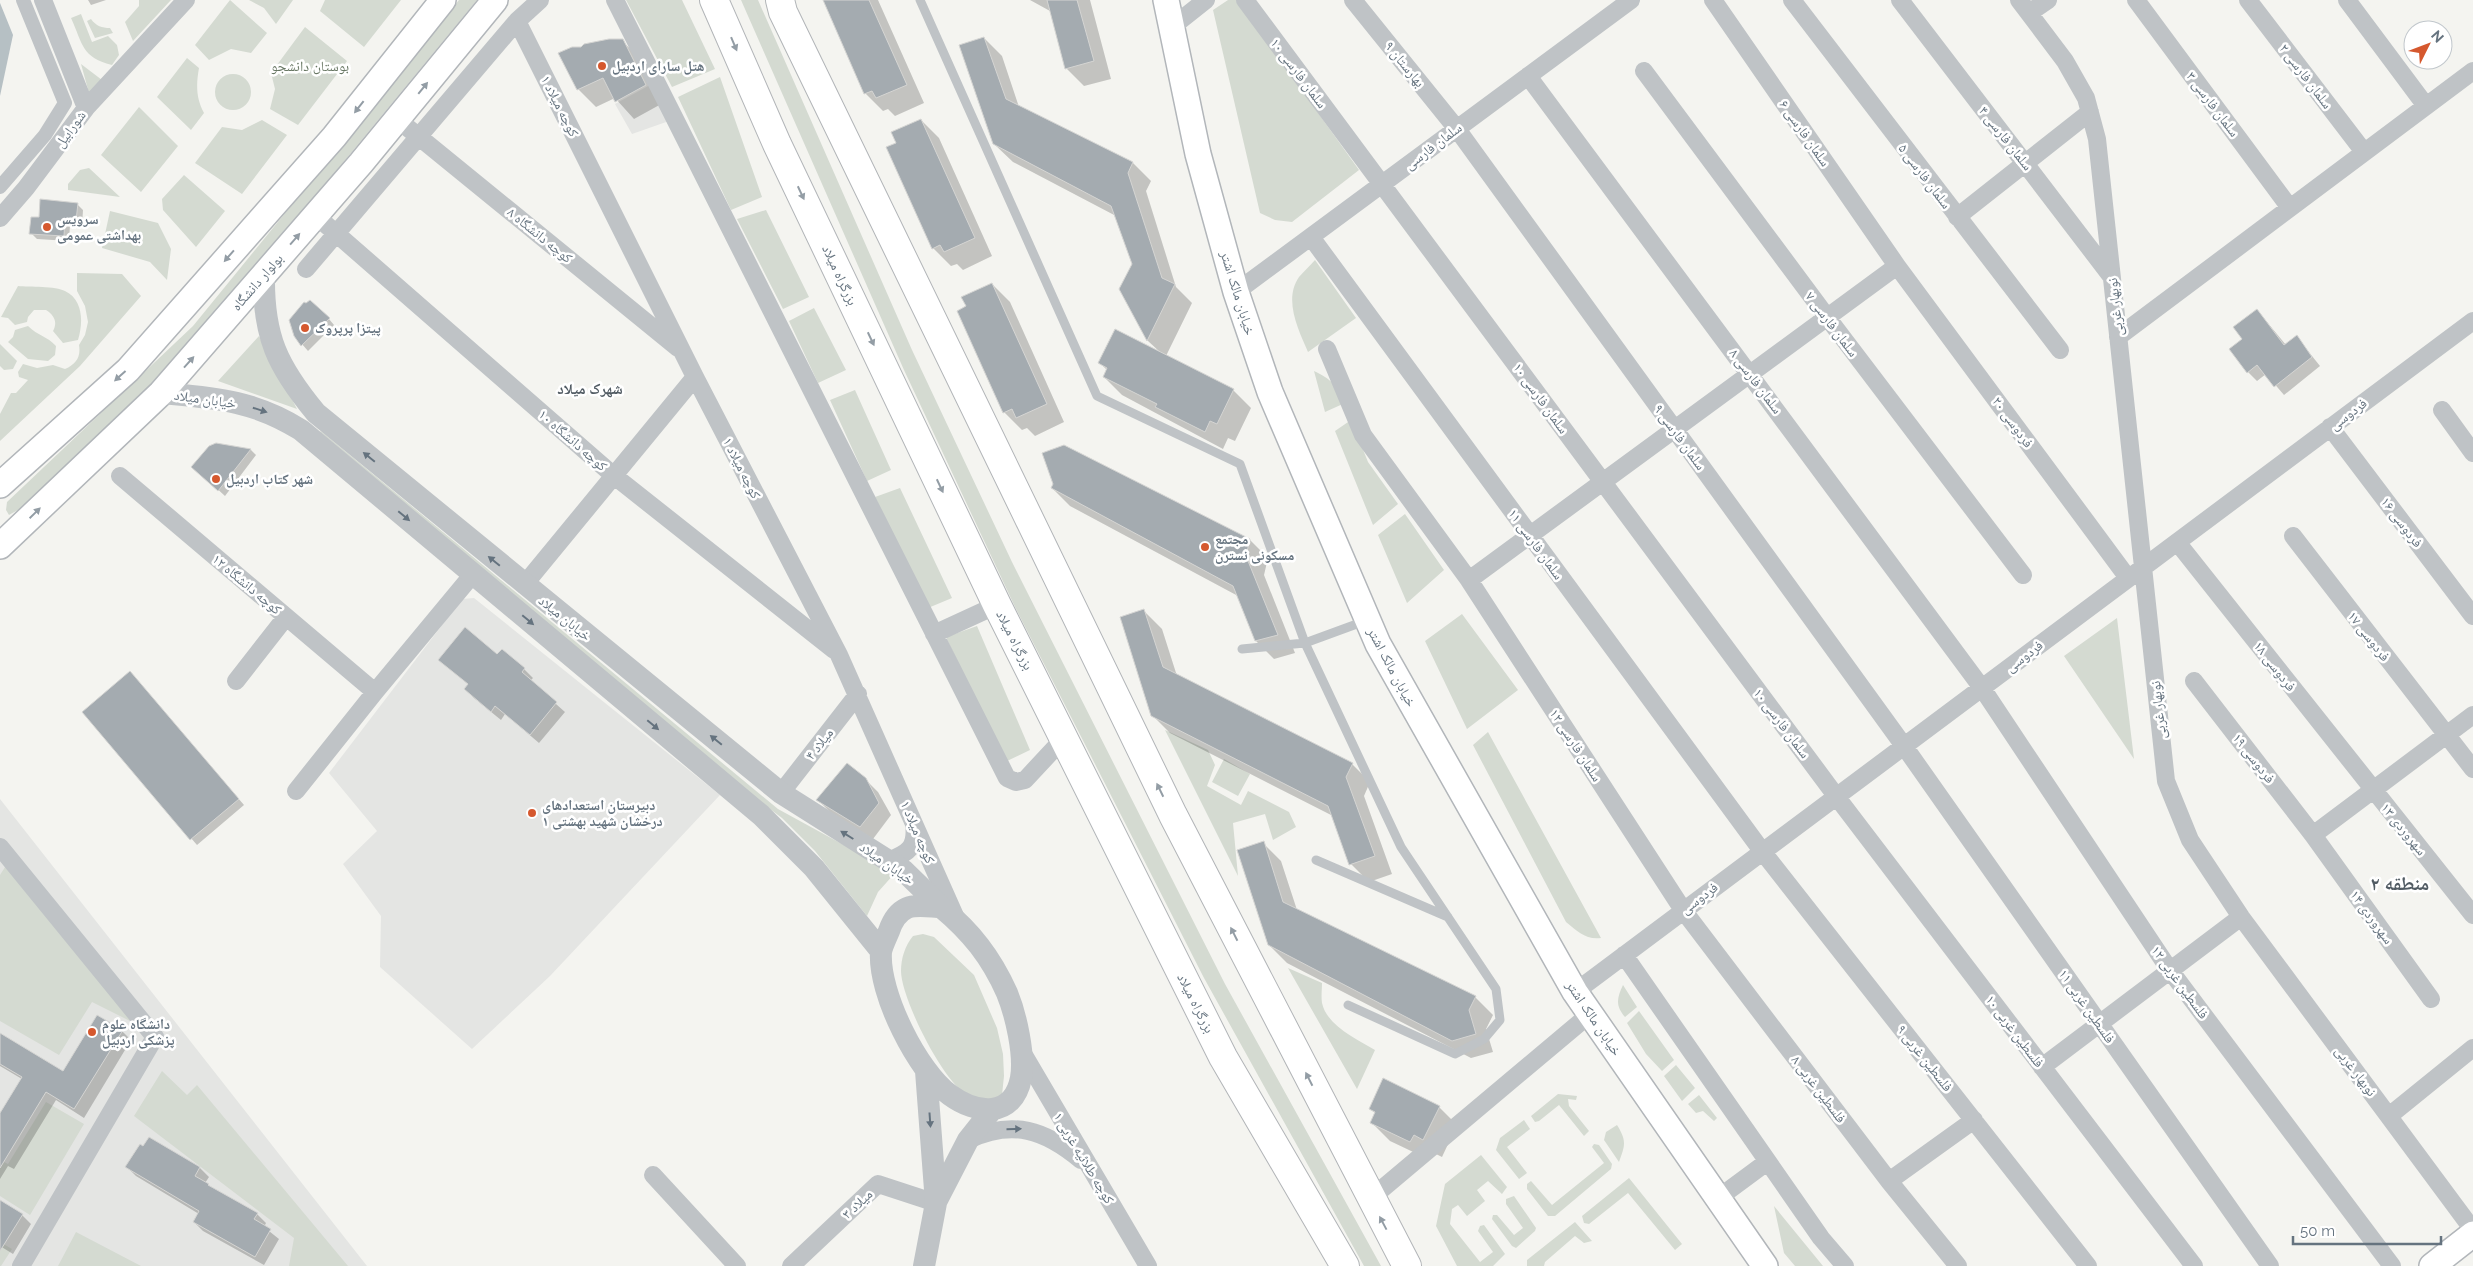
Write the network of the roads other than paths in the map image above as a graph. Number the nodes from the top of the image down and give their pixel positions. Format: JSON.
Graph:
{"nodes":[{"id":1,"x":23,"y":0,"type":"edge"},
{"id":2,"x":43,"y":0,"type":"edge"},
{"id":3,"x":186,"y":0,"type":"edge"},
{"id":4,"x":443,"y":0,"type":"edge"},
{"id":5,"x":495,"y":0,"type":"edge"},
{"id":6,"x":540,"y":0,"type":"edge"},
{"id":7,"x":615,"y":0,"type":"edge"},
{"id":8,"x":714,"y":0,"type":"edge"},
{"id":9,"x":780,"y":0,"type":"edge"},
{"id":10,"x":920,"y":0,"type":"edge"},
{"id":11,"x":1166,"y":0,"type":"edge"},
{"id":12,"x":1206,"y":0,"type":"edge"},
{"id":13,"x":1245,"y":0,"type":"edge"},
{"id":14,"x":1353,"y":0,"type":"edge"},
{"id":15,"x":1630,"y":0,"type":"edge"},
{"id":16,"x":1713,"y":0,"type":"edge"},
{"id":17,"x":1792,"y":0,"type":"edge"},
{"id":18,"x":1900,"y":0,"type":"edge"},
{"id":19,"x":2048,"y":0,"type":"edge"},
{"id":20,"x":2136,"y":0,"type":"edge"},
{"id":21,"x":2248,"y":0,"type":"edge"},
{"id":22,"x":2347,"y":0,"type":"edge"},
{"id":23,"x":2024,"y":7,"type":"edge"},
{"id":24,"x":517,"y":21,"type":"junction"},
{"id":25,"x":1172,"y":27,"type":"junction"},
{"id":26,"x":1644,"y":71,"type":"dead end"},
{"id":27,"x":2473,"y":71,"type":"edge"},
{"id":28,"x":1528,"y":76,"type":"junction"},
{"id":29,"x":2088,"y":105,"type":"junction"},
{"id":30,"x":2426,"y":106,"type":"junction"},
{"id":31,"x":86,"y":108,"type":"junction"},
{"id":32,"x":398,"y":119,"type":"junction"},
{"id":33,"x":1457,"y":129,"type":"junction"},
{"id":34,"x":419,"y":136,"type":"junction"},
{"id":35,"x":2364,"y":152,"type":"junction"},
{"id":36,"x":2026,"y":164,"type":"junction"},
{"id":37,"x":1383,"y":184,"type":"junction"},
{"id":38,"x":0,"y":187,"type":"edge"},
{"id":39,"x":2290,"y":208,"type":"junction"},
{"id":40,"x":315,"y":215,"type":"junction"},
{"id":41,"x":1957,"y":217,"type":"junction"},
{"id":42,"x":0,"y":218,"type":"edge"},
{"id":43,"x":336,"y":234,"type":"junction"},
{"id":44,"x":1311,"y":237,"type":"junction"},
{"id":45,"x":1897,"y":266,"type":"junction"},
{"id":46,"x":306,"y":269,"type":"dead end"},
{"id":47,"x":264,"y":274,"type":"junction"},
{"id":48,"x":2112,"y":276,"type":"junction"},
{"id":49,"x":1236,"y":292,"type":"junction"},
{"id":50,"x":1826,"y":317,"type":"junction"},
{"id":51,"x":2473,"y":321,"type":"edge"},
{"id":52,"x":2118,"y":337,"type":"junction"},
{"id":53,"x":1327,"y":349,"type":"dead end"},
{"id":54,"x":2060,"y":350,"type":"dead end"},
{"id":55,"x":682,"y":351,"type":"junction"},
{"id":56,"x":1750,"y":373,"type":"junction"},
{"id":57,"x":695,"y":377,"type":"junction"},
{"id":58,"x":161,"y":393,"type":"junction"},
{"id":59,"x":2442,"y":410,"type":"dead end"},
{"id":60,"x":316,"y":414,"type":"junction"},
{"id":61,"x":2330,"y":427,"type":"junction"},
{"id":62,"x":1675,"y":429,"type":"junction"},
{"id":63,"x":301,"y":430,"type":"junction"},
{"id":64,"x":2473,"y":453,"type":"edge"},
{"id":65,"x":613,"y":475,"type":"junction"},
{"id":66,"x":120,"y":476,"type":"dead end"},
{"id":67,"x":1603,"y":481,"type":"junction"},
{"id":68,"x":0,"y":485,"type":"edge"},
{"id":69,"x":1529,"y":536,"type":"junction"},
{"id":70,"x":2292,"y":536,"type":"dead end"},
{"id":71,"x":2177,"y":542,"type":"junction"},
{"id":72,"x":0,"y":546,"type":"edge"},
{"id":73,"x":2143,"y":567,"type":"junction"},
{"id":74,"x":473,"y":574,"type":"junction"},
{"id":75,"x":2022,"y":575,"type":"dead end"},
{"id":76,"x":2128,"y":578,"type":"junction"},
{"id":77,"x":1468,"y":580,"type":"junction"},
{"id":78,"x":524,"y":585,"type":"junction"},
{"id":79,"x":997,"y":605,"type":"junction"},
{"id":80,"x":2473,"y":616,"type":"edge"},
{"id":81,"x":286,"y":617,"type":"junction"},
{"id":82,"x":1368,"y":620,"type":"junction"},
{"id":83,"x":934,"y":634,"type":"junction"},
{"id":84,"x":1305,"y":643,"type":"junction"},
{"id":85,"x":1242,"y":649,"type":"dead end"},
{"id":86,"x":840,"y":655,"type":"junction"},
{"id":87,"x":236,"y":681,"type":"dead end"},
{"id":88,"x":2194,"y":681,"type":"dead end"},
{"id":89,"x":1982,"y":688,"type":"junction"},
{"id":90,"x":375,"y":692,"type":"junction"},
{"id":91,"x":858,"y":694,"type":"junction"},
{"id":92,"x":2473,"y":715,"type":"edge"},
{"id":93,"x":2446,"y":735,"type":"junction"},
{"id":94,"x":1064,"y":738,"type":"junction"},
{"id":95,"x":1904,"y":746,"type":"junction"},
{"id":96,"x":2473,"y":769,"type":"edge"},
{"id":97,"x":2373,"y":790,"type":"junction"},
{"id":98,"x":296,"y":791,"type":"dead end"},
{"id":99,"x":781,"y":793,"type":"junction"},
{"id":100,"x":1836,"y":796,"type":"junction"},
{"id":101,"x":914,"y":821,"type":"junction"},
{"id":102,"x":2313,"y":835,"type":"junction"},
{"id":103,"x":0,"y":847,"type":"edge"},
{"id":104,"x":1762,"y":851,"type":"junction"},
{"id":105,"x":1316,"y":860,"type":"dead end"},
{"id":106,"x":888,"y":861,"type":"junction"},
{"id":107,"x":1683,"y":910,"type":"junction"},
{"id":108,"x":948,"y":913,"type":"junction"},
{"id":109,"x":2473,"y":915,"type":"edge"},
{"id":110,"x":1448,"y":917,"type":"junction"},
{"id":111,"x":2241,"y":917,"type":"junction"},
{"id":112,"x":881,"y":951,"type":"junction"},
{"id":113,"x":1624,"y":955,"type":"junction"},
{"id":114,"x":2169,"y":969,"type":"junction"},
{"id":115,"x":1575,"y":992,"type":"junction"},
{"id":116,"x":2432,"y":999,"type":"dead end"},
{"id":117,"x":1348,"y":1005,"type":"dead end"},
{"id":118,"x":1590,"y":1014,"type":"junction"},
{"id":119,"x":2098,"y":1022,"type":"junction"},
{"id":120,"x":2473,"y":1048,"type":"edge"},
{"id":121,"x":1020,"y":1050,"type":"junction"},
{"id":122,"x":2042,"y":1067,"type":"junction"},
{"id":123,"x":926,"y":1071,"type":"junction"},
{"id":124,"x":991,"y":1111,"type":"junction"},
{"id":125,"x":2389,"y":1116,"type":"junction"},
{"id":126,"x":1974,"y":1120,"type":"junction"},
{"id":127,"x":968,"y":1140,"type":"junction"},
{"id":128,"x":1767,"y":1162,"type":"junction"},
{"id":129,"x":1090,"y":1167,"type":"junction"},
{"id":130,"x":653,"y":1175,"type":"dead end"},
{"id":131,"x":1889,"y":1181,"type":"junction"},
{"id":132,"x":1370,"y":1199,"type":"junction"},
{"id":133,"x":1717,"y":1199,"type":"junction"},
{"id":134,"x":936,"y":1203,"type":"junction"},
{"id":135,"x":2473,"y":1230,"type":"edge"},
{"id":136,"x":2473,"y":1234,"type":"edge"},
{"id":137,"x":21,"y":1266,"type":"edge"},
{"id":138,"x":737,"y":1266,"type":"edge"},
{"id":139,"x":791,"y":1266,"type":"edge"},
{"id":140,"x":924,"y":1266,"type":"edge"},
{"id":141,"x":1148,"y":1266,"type":"edge"},
{"id":142,"x":1345,"y":1266,"type":"edge"},
{"id":143,"x":1407,"y":1266,"type":"edge"},
{"id":144,"x":1765,"y":1266,"type":"edge"},
{"id":145,"x":1844,"y":1266,"type":"edge"},
{"id":146,"x":1958,"y":1266,"type":"edge"},
{"id":147,"x":2088,"y":1266,"type":"edge"},
{"id":148,"x":2194,"y":1266,"type":"edge"},
{"id":149,"x":2270,"y":1266,"type":"edge"},
{"id":150,"x":2392,"y":1266,"type":"edge"},
{"id":151,"x":2432,"y":1266,"type":"edge"}],
"edges":[{"from":1,"to":38,"type":"street"},
{"from":2,"to":31,"type":"street","name":"شورابیل"},
{"from":3,"to":31,"type":"street"},
{"from":4,"to":68,"type":"main road","one_way":true},
{"from":32,"to":5,"type":"main road","name":"بولوار دانشگاه","one_way":true},
{"from":6,"to":24,"type":"street"},
{"from":7,"to":83,"type":"street"},
{"from":8,"to":79,"type":"highway","name":"بزرگراه میلاد","one_way":true},
{"from":132,"to":9,"type":"highway","one_way":true},
{"from":10,"to":84,"type":"lane"},
{"from":11,"to":25,"type":"main road","name":"خیابان مالک اشتر"},
{"from":12,"to":25,"type":"street"},
{"from":13,"to":37,"type":"street","name":"سلمان فارسی ۱۰"},
{"from":14,"to":33,"type":"street","name":"بهارستان ۹"},
{"from":15,"to":28,"type":"street","name":"سلمان فارسی"},
{"from":16,"to":45,"type":"street","name":"سلمان فارسی ۶"},
{"from":17,"to":41,"type":"street","name":"سلمان فارسی ۵"},
{"from":18,"to":36,"type":"street","name":"سلمان فارسی ۴"},
{"from":19,"to":23,"type":"street"},
{"from":20,"to":39,"type":"street","name":"سلمان فارسی ۳"},
{"from":21,"to":35,"type":"street","name":"سلمان فارسی ۲"},
{"from":22,"to":30,"type":"street"},
{"from":23,"to":29,"type":"street","name":"نوبهار غربی"},
{"from":24,"to":34,"type":"street"},
{"from":24,"to":55,"type":"street","name":"کوچه میلاد ۱"},
{"from":25,"to":49,"type":"main road","name":"خیابان مالک اشتر"},
{"from":26,"to":50,"type":"street","name":"سلمان فارسی ۷"},
{"from":27,"to":30,"type":"street"},
{"from":28,"to":33,"type":"street","name":"سلمان فارسی"},
{"from":28,"to":56,"type":"street","name":"سلمان فارسی ۸"},
{"from":29,"to":36,"type":"street"},
{"from":29,"to":48,"type":"street","name":"نوبهار غربی"},
{"from":30,"to":35,"type":"street"},
{"from":31,"to":42,"type":"street","name":"شورابیل"},
{"from":32,"to":34,"type":"street","name":"کوچه دانشگاه ۸"},
{"from":32,"to":40,"type":"main road","name":"بولوار دانشگاه"},
{"from":33,"to":37,"type":"street","name":"سلمان فارسی"},
{"from":33,"to":62,"type":"street","name":"سلمان فارسی ۹"},
{"from":34,"to":43,"type":"street"},
{"from":34,"to":55,"type":"street","name":"کوچه دانشگاه ۸"},
{"from":35,"to":39,"type":"street"},
{"from":36,"to":41,"type":"street"},
{"from":36,"to":48,"type":"street","name":"سلمان فارسی ۴"},
{"from":37,"to":44,"type":"street","name":"سلمان فارسی"},
{"from":37,"to":67,"type":"street","name":"سلمان فارسی ۱۰"},
{"from":39,"to":52,"type":"street"},
{"from":40,"to":43,"type":"street","name":"کوچه دانشگاه ۱۰"},
{"from":47,"to":40,"type":"main road","name":"بولوار دانشگاه","one_way":true},
{"from":41,"to":54,"type":"street","name":"سلمان فارسی ۵"},
{"from":43,"to":46,"type":"street"},
{"from":43,"to":65,"type":"street","name":"کوچه دانشگاه ۱۰"},
{"from":44,"to":49,"type":"street","name":"سلمان فارسی"},
{"from":44,"to":69,"type":"street","name":"سلمان فارسی ۱۱"},
{"from":45,"to":50,"type":"street"},
{"from":45,"to":76,"type":"street","name":"فردوسی ۲۰"},
{"from":58,"to":47,"type":"main road","name":"بولوار دانشگاه","one_way":true},
{"from":47,"to":60,"type":"street","name":"خیابان میلاد"},
{"from":48,"to":52,"type":"street","name":"نوبهار غربی"},
{"from":49,"to":82,"type":"main road","name":"خیابان مالک اشتر"},
{"from":50,"to":56,"type":"street"},
{"from":50,"to":75,"type":"street","name":"سلمان فارسی ۷"},
{"from":51,"to":61,"type":"street","name":"فردوسی"},
{"from":52,"to":73,"type":"street","name":"نوبهار غربی"},
{"from":53,"to":77,"type":"street","name":"سلمان فارسی ۱۲"},
{"from":55,"to":57,"type":"street","name":"کوچه میلاد ۱"},
{"from":56,"to":62,"type":"street"},
{"from":56,"to":89,"type":"street","name":"سلمان فارسی ۸"},
{"from":57,"to":65,"type":"street"},
{"from":57,"to":86,"type":"street","name":"کوچه میلاد ۱"},
{"from":58,"to":63,"type":"street","name":"خیابان میلاد","one_way":true},
{"from":72,"to":58,"type":"main road","name":"بولوار دانشگاه","one_way":true},
{"from":59,"to":64,"type":"street"},
{"from":60,"to":63,"type":"street"},
{"from":78,"to":60,"type":"street","name":"خیابان میلاد","one_way":true},
{"from":61,"to":71,"type":"street","name":"فردوسی"},
{"from":61,"to":80,"type":"street","name":"فردوسی ۱۶"},
{"from":62,"to":67,"type":"street"},
{"from":62,"to":95,"type":"street","name":"سلمان فارسی ۹"},
{"from":63,"to":74,"type":"street","name":"خیابان میلاد","one_way":true},
{"from":65,"to":78,"type":"street"},
{"from":65,"to":86,"type":"street","name":"کوچه دانشگاه ۱۰"},
{"from":66,"to":81,"type":"street","name":"کوچه دانشگاه ۱۲"},
{"from":67,"to":69,"type":"street"},
{"from":67,"to":100,"type":"street","name":"سلمان فارسی ۱۰"},
{"from":69,"to":77,"type":"street"},
{"from":69,"to":104,"type":"street","name":"سلمان فارسی ۱۱"},
{"from":70,"to":93,"type":"street","name":"فردوسی ۱۷"},
{"from":71,"to":73,"type":"street","name":"فردوسی"},
{"from":71,"to":97,"type":"street","name":"فردوسی ۱۸"},
{"from":73,"to":76,"type":"street","name":"فردوسی"},
{"from":73,"to":111,"type":"street","name":"نوبهار غربی"},
{"from":74,"to":90,"type":"street"},
{"from":74,"to":112,"type":"street","name":"خیابان میلاد","one_way":true},
{"from":76,"to":89,"type":"street","name":"فردوسی"},
{"from":77,"to":107,"type":"street","name":"سلمان فارسی ۱۲"},
{"from":99,"to":78,"type":"street","name":"خیابان میلاد","one_way":true},
{"from":79,"to":83,"type":"street"},
{"from":79,"to":94,"type":"highway","name":"بزرگراه میلاد"},
{"from":81,"to":87,"type":"street"},
{"from":81,"to":90,"type":"street","name":"کوچه دانشگاه ۱۲"},
{"from":82,"to":84,"type":"lane"},
{"from":82,"to":115,"type":"main road","name":"خیابان مالک اشتر"},
{"from":83,"to":94,"type":"street"},
{"from":84,"to":85,"type":"lane"},
{"from":84,"to":110,"type":"lane"},
{"from":86,"to":91,"type":"street","name":"کوچه میلاد ۱"},
{"from":88,"to":102,"type":"street","name":"فردوسی ۱۹"},
{"from":89,"to":95,"type":"street","name":"فردوسی"},
{"from":89,"to":114,"type":"street","name":"فلسطین غربی ۱۲"},
{"from":90,"to":98,"type":"street"},
{"from":91,"to":99,"type":"street","name":"میلاد ۴"},
{"from":91,"to":101,"type":"street","name":"کوچه میلاد ۱"},
{"from":92,"to":93,"type":"street"},
{"from":93,"to":96,"type":"street","name":"فردوسی ۱۷"},
{"from":93,"to":97,"type":"street"},
{"from":94,"to":142,"type":"highway","name":"بزرگراه میلاد"},
{"from":95,"to":100,"type":"street","name":"فردوسی"},
{"from":95,"to":119,"type":"street","name":"فلسطین غربی ۱۱"},
{"from":97,"to":102,"type":"street"},
{"from":97,"to":109,"type":"street","name":"سهروردی ۱۳"},
{"from":106,"to":99,"type":"street","name":"خیابان میلاد","one_way":true},
{"from":100,"to":104,"type":"street","name":"فردوسی"},
{"from":100,"to":122,"type":"street","name":"فلسطین غربی ۱۰"},
{"from":101,"to":106,"type":"street"},
{"from":101,"to":108,"type":"street","name":"کوچه میلاد ۱"},
{"from":102,"to":116,"type":"street","name":"سهروردی ۱۴"},
{"from":103,"to":137,"type":"street"},
{"from":104,"to":107,"type":"street","name":"فردوسی"},
{"from":104,"to":126,"type":"street","name":"فلسطین غربی ۹"},
{"from":105,"to":110,"type":"lane"},
{"from":106,"to":108,"type":"street","name":"خیابان میلاد"},
{"from":107,"to":113,"type":"street","name":"فردوسی"},
{"from":107,"to":131,"type":"street","name":"فلسطین غربی ۸"},
{"from":108,"to":112,"type":"street"},
{"from":108,"to":121,"type":"street","name":"خیابان میلاد"},
{"from":110,"to":117,"type":"lane"},
{"from":111,"to":114,"type":"street"},
{"from":111,"to":125,"type":"street","name":"نوبهار غربی"},
{"from":112,"to":123,"type":"street"},
{"from":113,"to":115,"type":"street","name":"فردوسی"},
{"from":113,"to":128,"type":"street"},
{"from":114,"to":119,"type":"street"},
{"from":114,"to":150,"type":"street","name":"فلسطین غربی ۱۲"},
{"from":115,"to":118,"type":"main road","name":"خیابان مالک اشتر"},
{"from":118,"to":132,"type":"street"},
{"from":118,"to":133,"type":"main road","name":"خیابان مالک اشتر"},
{"from":119,"to":122,"type":"street"},
{"from":119,"to":149,"type":"street","name":"فلسطین غربی ۱۱"},
{"from":120,"to":125,"type":"street"},
{"from":121,"to":124,"type":"street","name":"خیابان میلاد"},
{"from":121,"to":129,"type":"street","name":"کوچه طلائیه غربی ۱"},
{"from":122,"to":148,"type":"street","name":"فلسطین غربی ۱۰"},
{"from":123,"to":124,"type":"street"},
{"from":123,"to":134,"type":"street","one_way":true},
{"from":124,"to":127,"type":"street","name":"خیابان میلاد"},
{"from":125,"to":135,"type":"street","name":"نوبهار غربی"},
{"from":126,"to":131,"type":"street"},
{"from":126,"to":147,"type":"street","name":"فلسطین غربی ۹"},
{"from":127,"to":129,"type":"street","one_way":true},
{"from":127,"to":134,"type":"street","name":"خیابان میلاد"},
{"from":128,"to":133,"type":"street"},
{"from":128,"to":145,"type":"street"},
{"from":129,"to":141,"type":"street","name":"کوچه طلائیه غربی ۱"},
{"from":130,"to":138,"type":"street"},
{"from":131,"to":146,"type":"street","name":"فلسطین غربی ۸"},
{"from":143,"to":132,"type":"highway","one_way":true},
{"from":133,"to":144,"type":"main road","name":"خیابان مالک اشتر"},
{"from":134,"to":139,"type":"street","name":"میلاد ۳"},
{"from":134,"to":140,"type":"street"},
{"from":136,"to":151,"type":"main road"}]}
